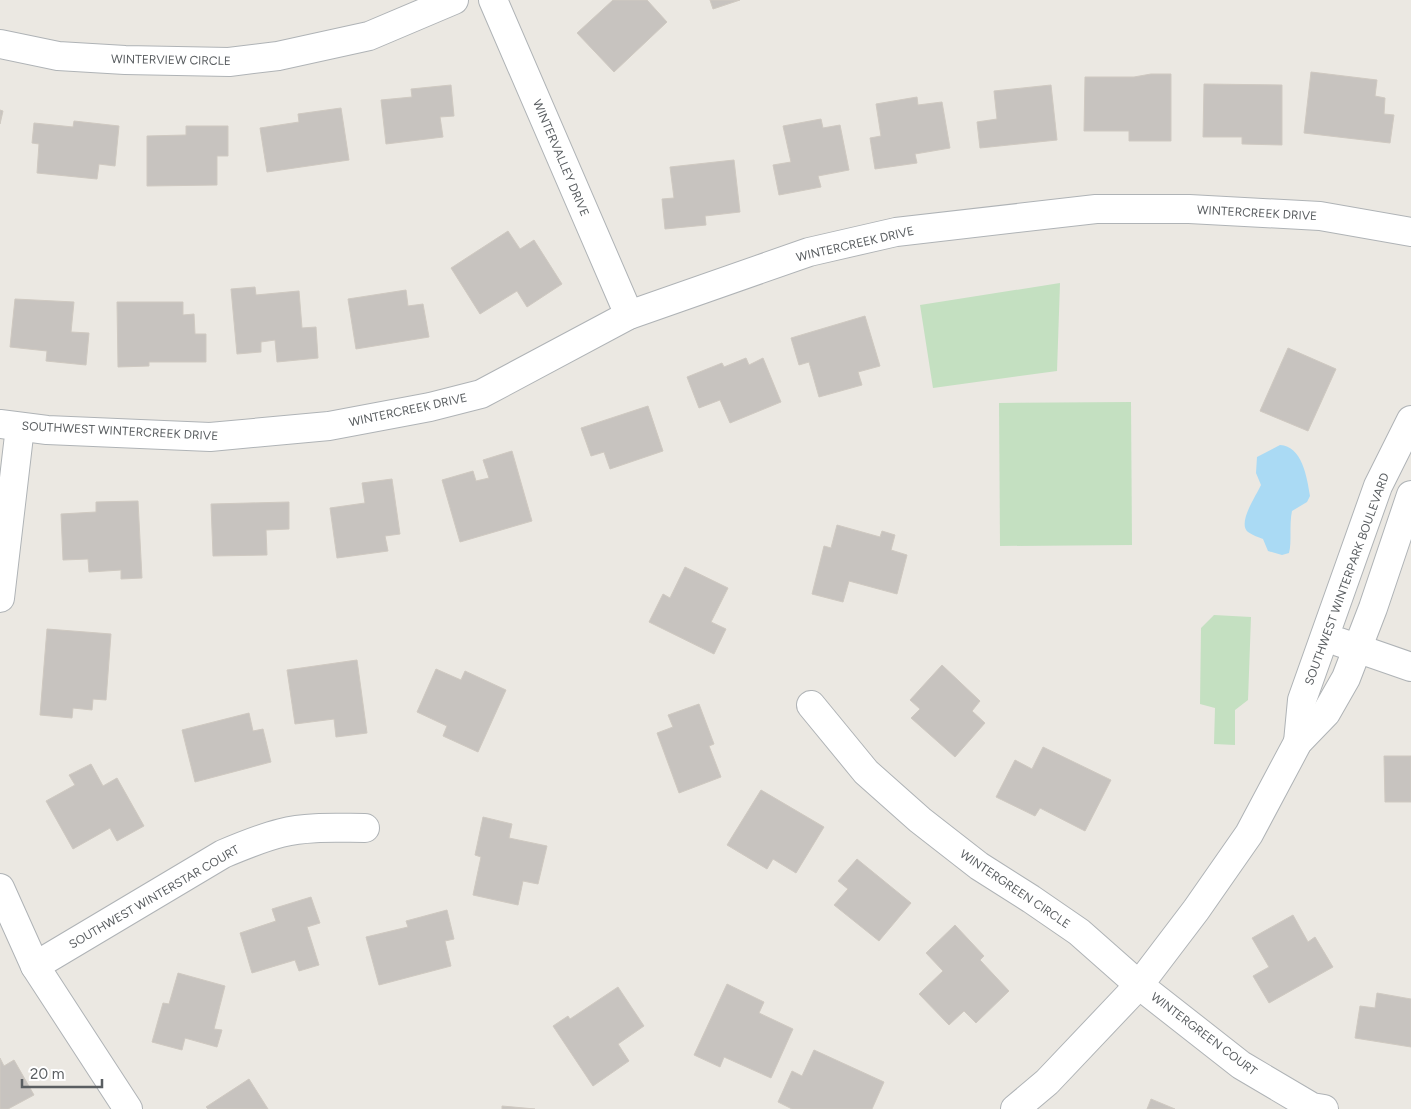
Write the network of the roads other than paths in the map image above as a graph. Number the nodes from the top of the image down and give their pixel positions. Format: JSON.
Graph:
{"nodes":[{"id":1,"x":454,"y":0,"type":"edge"},
{"id":2,"x":493,"y":0,"type":"edge"},
{"id":3,"x":0,"y":44,"type":"edge"},
{"id":4,"x":1411,"y":232,"type":"edge"},
{"id":5,"x":629,"y":315,"type":"junction"},
{"id":6,"x":1411,"y":420,"type":"edge"},
{"id":7,"x":10,"y":426,"type":"edge"},
{"id":8,"x":269,"y":432,"type":"joint"},
{"id":9,"x":1411,"y":495,"type":"edge"},
{"id":10,"x":0,"y":598,"type":"edge"},
{"id":11,"x":1325,"y":637,"type":"junction"},
{"id":12,"x":1357,"y":648,"type":"junction"},
{"id":13,"x":1411,"y":667,"type":"edge"},
{"id":14,"x":811,"y":705,"type":"dead end"},
{"id":15,"x":1298,"y":742,"type":"junction"},
{"id":16,"x":365,"y":828,"type":"dead end"},
{"id":17,"x":0,"y":888,"type":"edge"},
{"id":18,"x":35,"y":966,"type":"junction"},
{"id":19,"x":1139,"y":984,"type":"junction"},
{"id":20,"x":128,"y":1109,"type":"edge"},
{"id":21,"x":1015,"y":1109,"type":"edge"},
{"id":22,"x":1324,"y":1109,"type":"edge"}],
"edges":[{"from":1,"to":3,"type":"street","name":"WINTERVIEW CIRCLE"},
{"from":2,"to":5,"type":"street","name":"WINTERVALLEY DRIVE"},
{"from":4,"to":5,"type":"street","name":"WINTERCREEK DRIVE"},
{"from":5,"to":8,"type":"street","name":"WINTERCREEK DRIVE"},
{"from":6,"to":11,"type":"street","name":"SOUTHWEST WINTERPARK BOULEVARD"},
{"from":7,"to":8,"type":"street","name":"SOUTHWEST WINTERCREEK DRIVE"},
{"from":7,"to":10,"type":"street"},
{"from":9,"to":12,"type":"street","name":"SOUTHWEST WINTERPARK BOULEVARD"},
{"from":11,"to":12,"type":"street"},
{"from":11,"to":15,"type":"street","name":"SOUTHWEST WINTERPARK BOULEVARD"},
{"from":12,"to":13,"type":"street"},
{"from":12,"to":15,"type":"street","name":"SOUTHWEST WINTERPARK BOULEVARD"},
{"from":14,"to":19,"type":"street","name":"WINTERGREEN CIRCLE"},
{"from":15,"to":19,"type":"street","name":"SOUTHWEST WINTERPARK BOULEVARD"},
{"from":16,"to":18,"type":"street","name":"SOUTHWEST WINTERSTAR COURT"},
{"from":17,"to":18,"type":"street"},
{"from":18,"to":20,"type":"street"},
{"from":19,"to":21,"type":"street","name":"SOUTHWEST WINTERPARK BOULEVARD"},
{"from":19,"to":22,"type":"street","name":"WINTERGREEN COURT"}]}
